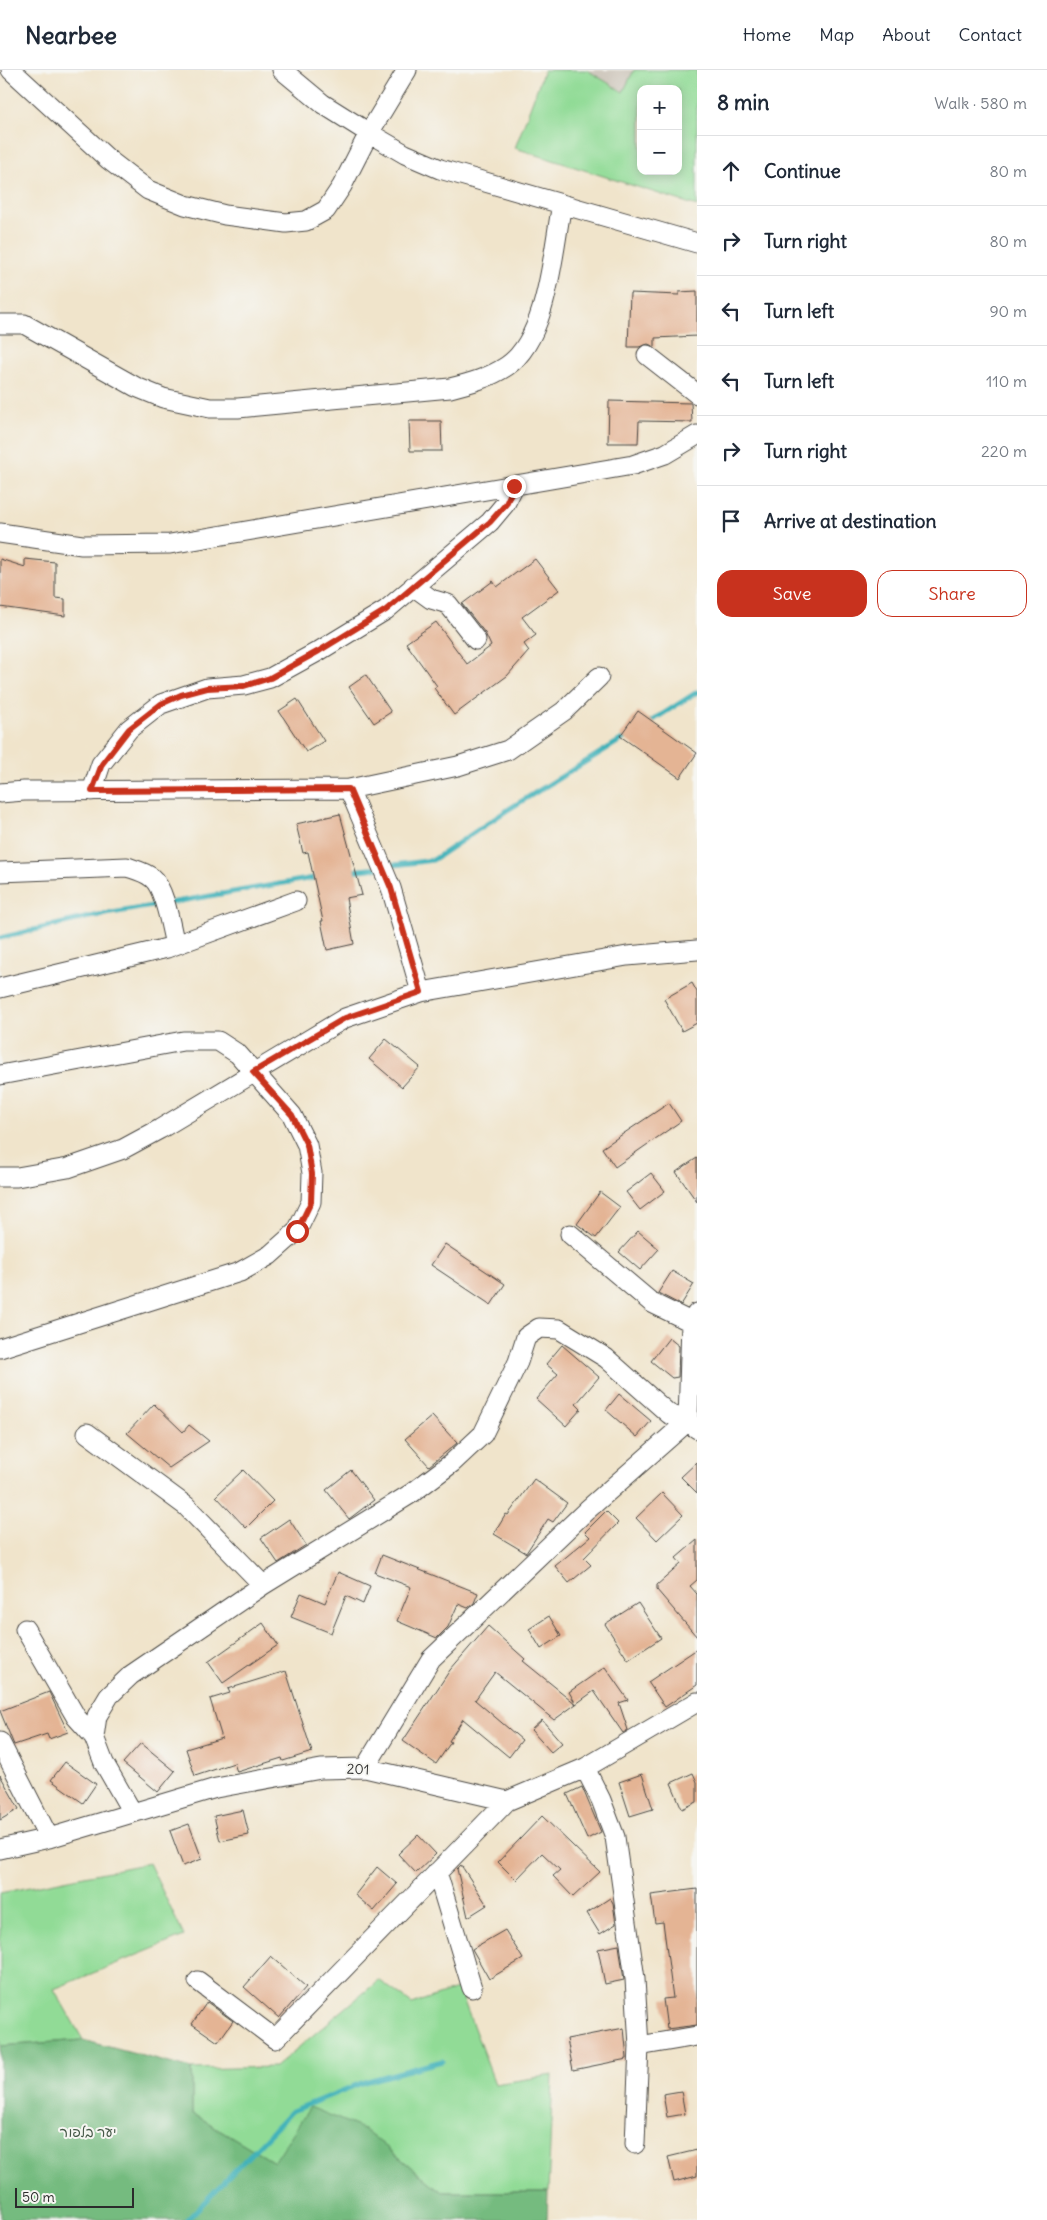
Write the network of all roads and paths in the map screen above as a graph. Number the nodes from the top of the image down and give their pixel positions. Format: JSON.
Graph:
{"nodes":[{"id":1,"x":10,"y":70,"type":"edge"},
{"id":2,"x":282,"y":70,"type":"edge"},
{"id":3,"x":407,"y":70,"type":"edge"},
{"id":4,"x":368,"y":133,"type":"junction"},
{"id":5,"x":562,"y":204,"type":"junction"},
{"id":6,"x":697,"y":243,"type":"edge"},
{"id":7,"x":0,"y":324,"type":"edge"},
{"id":8,"x":647,"y":355,"type":"dead end"},
{"id":9,"x":697,"y":394,"type":"edge"},
{"id":10,"x":697,"y":435,"type":"edge"},
{"id":11,"x":514,"y":486,"type":"junction"},
{"id":12,"x":0,"y":533,"type":"edge"},
{"id":13,"x":413,"y":586,"type":"junction"},
{"id":14,"x":476,"y":640,"type":"dead end"},
{"id":15,"x":599,"y":677,"type":"dead end"},
{"id":16,"x":349,"y":789,"type":"junction"},
{"id":17,"x":92,"y":791,"type":"junction"},
{"id":18,"x":0,"y":793,"type":"edge"},
{"id":19,"x":0,"y":872,"type":"edge"},
{"id":20,"x":296,"y":901,"type":"dead end"},
{"id":21,"x":175,"y":945,"type":"junction"},
{"id":22,"x":697,"y":950,"type":"edge"},
{"id":23,"x":0,"y":988,"type":"edge"},
{"id":24,"x":421,"y":992,"type":"junction"},
{"id":25,"x":253,"y":1072,"type":"junction"},
{"id":26,"x":0,"y":1075,"type":"edge"},
{"id":27,"x":0,"y":1177,"type":"edge"},
{"id":28,"x":570,"y":1234,"type":"dead end"},
{"id":29,"x":694,"y":1318,"type":"edge"},
{"id":30,"x":0,"y":1348,"type":"edge"},
{"id":31,"x":693,"y":1425,"type":"edge"},
{"id":32,"x":88,"y":1433,"type":"dead end"},
{"id":33,"x":263,"y":1585,"type":"junction"},
{"id":34,"x":25,"y":1629,"type":"dead end"},
{"id":35,"x":697,"y":1702,"type":"edge"},
{"id":36,"x":94,"y":1737,"type":"junction"},
{"id":37,"x":0,"y":1742,"type":"edge"},
{"id":38,"x":365,"y":1768,"type":"junction"},
{"id":39,"x":585,"y":1768,"type":"junction"},
{"id":40,"x":507,"y":1802,"type":"junction"},
{"id":41,"x":132,"y":1812,"type":"junction"},
{"id":42,"x":49,"y":1838,"type":"junction"},
{"id":43,"x":0,"y":1849,"type":"edge"},
{"id":44,"x":437,"y":1872,"type":"junction"},
{"id":45,"x":198,"y":1981,"type":"dead end"},
{"id":46,"x":472,"y":1988,"type":"dead end"},
{"id":47,"x":697,"y":2036,"type":"edge"},
{"id":48,"x":639,"y":2046,"type":"junction"},
{"id":49,"x":635,"y":2144,"type":"dead end"}],
"edges":[{"from":1,"to":4,"type":"street"},
{"from":2,"to":4,"type":"street"},
{"from":3,"to":4,"type":"street"},
{"from":4,"to":5,"type":"street"},
{"from":5,"to":6,"type":"street"},
{"from":5,"to":7,"type":"street"},
{"from":8,"to":9,"type":"street"},
{"from":10,"to":11,"type":"street"},
{"from":11,"to":12,"type":"street"},
{"from":11,"to":13,"type":"street"},
{"from":13,"to":14,"type":"street"},
{"from":13,"to":17,"type":"street"},
{"from":15,"to":16,"type":"street"},
{"from":16,"to":17,"type":"street"},
{"from":16,"to":24,"type":"street"},
{"from":17,"to":18,"type":"street"},
{"from":19,"to":21,"type":"street"},
{"from":20,"to":21,"type":"street"},
{"from":21,"to":23,"type":"street"},
{"from":22,"to":24,"type":"street"},
{"from":24,"to":25,"type":"street"},
{"from":25,"to":26,"type":"street"},
{"from":25,"to":27,"type":"street"},
{"from":25,"to":30,"type":"street"},
{"from":28,"to":29,"type":"street"},
{"from":29,"to":31,"type":"street"},
{"from":31,"to":33,"type":"street"},
{"from":31,"to":38,"type":"street"},
{"from":32,"to":33,"type":"street"},
{"from":33,"to":36,"type":"street"},
{"from":34,"to":36,"type":"street"},
{"from":35,"to":39,"type":"street"},
{"from":36,"to":41,"type":"street"},
{"from":37,"to":42,"type":"street"},
{"from":38,"to":40,"type":"street","name":"201"},
{"from":38,"to":41,"type":"street","name":"201"},
{"from":39,"to":40,"type":"street"},
{"from":39,"to":48,"type":"street"},
{"from":40,"to":44,"type":"street"},
{"from":41,"to":42,"type":"street","name":"201"},
{"from":42,"to":43,"type":"street","name":"201"},
{"from":44,"to":45,"type":"street"},
{"from":44,"to":46,"type":"street"},
{"from":47,"to":48,"type":"street"},
{"from":48,"to":49,"type":"street"}]}
